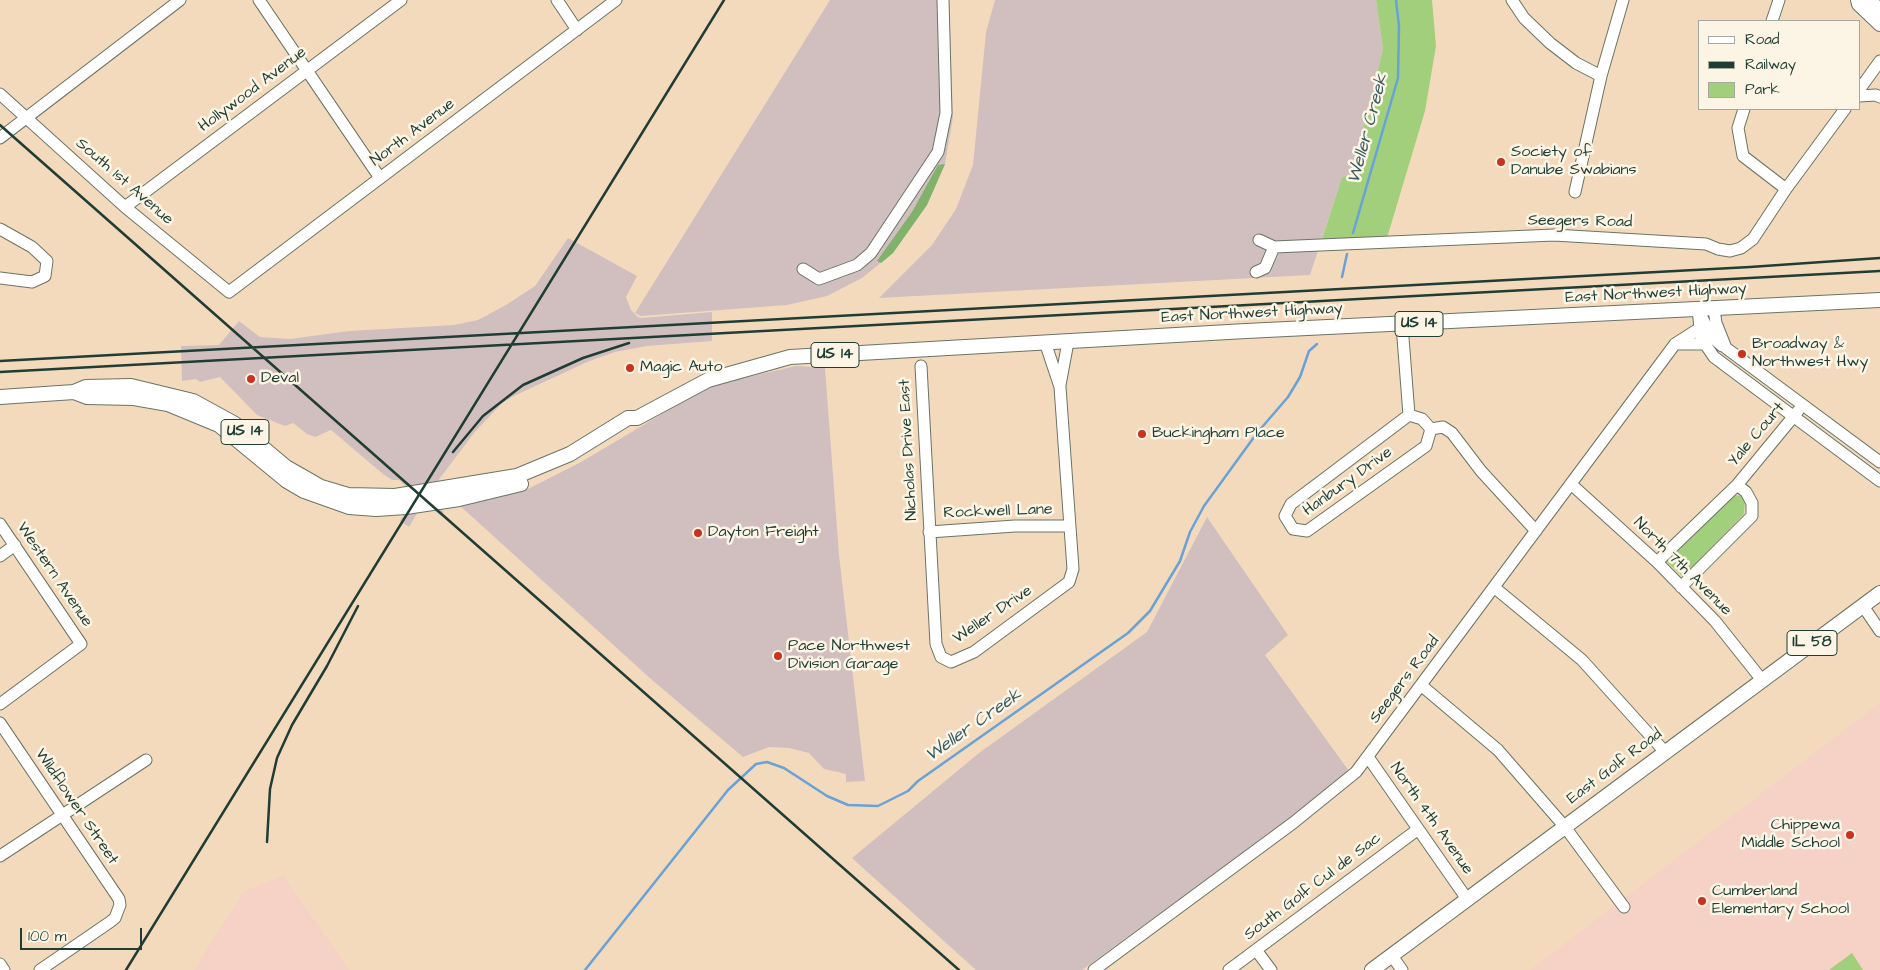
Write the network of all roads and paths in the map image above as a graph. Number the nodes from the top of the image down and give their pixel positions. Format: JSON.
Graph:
{"nodes":[{"id":1,"x":180,"y":0,"type":"edge"},
{"id":2,"x":259,"y":0,"type":"edge"},
{"id":3,"x":401,"y":0,"type":"edge"},
{"id":4,"x":557,"y":0,"type":"edge"},
{"id":5,"x":616,"y":0,"type":"edge"},
{"id":6,"x":943,"y":0,"type":"edge"},
{"id":7,"x":1512,"y":0,"type":"edge"},
{"id":8,"x":1623,"y":0,"type":"edge"},
{"id":9,"x":1778,"y":0,"type":"edge"},
{"id":10,"x":1858,"y":0,"type":"edge"},
{"id":11,"x":1869,"y":0,"type":"edge"},
{"id":12,"x":1880,"y":11,"type":"edge"},
{"id":13,"x":1772,"y":20,"type":"edge"},
{"id":14,"x":1880,"y":24,"type":"edge"},
{"id":15,"x":577,"y":30,"type":"junction"},
{"id":16,"x":1880,"y":60,"type":"edge"},
{"id":17,"x":306,"y":70,"type":"junction"},
{"id":18,"x":1601,"y":76,"type":"junction"},
{"id":19,"x":1860,"y":89,"type":"edge"},
{"id":20,"x":0,"y":94,"type":"edge"},
{"id":21,"x":1860,"y":96,"type":"edge"},
{"id":22,"x":1880,"y":97,"type":"edge"},
{"id":23,"x":1744,"y":110,"type":"edge"},
{"id":24,"x":1844,"y":110,"type":"edge"},
{"id":25,"x":26,"y":118,"type":"junction"},
{"id":26,"x":0,"y":138,"type":"edge"},
{"id":27,"x":380,"y":178,"type":"junction"},
{"id":28,"x":1786,"y":189,"type":"junction"},
{"id":29,"x":1575,"y":192,"type":"dead end"},
{"id":30,"x":125,"y":207,"type":"junction"},
{"id":31,"x":0,"y":228,"type":"edge"},
{"id":32,"x":1259,"y":240,"type":"dead end"},
{"id":33,"x":1274,"y":247,"type":"junction"},
{"id":34,"x":804,"y":269,"type":"dead end"},
{"id":35,"x":1256,"y":272,"type":"dead end"},
{"id":36,"x":0,"y":278,"type":"edge"},
{"id":37,"x":229,"y":292,"type":"joint"},
{"id":38,"x":1880,"y":300,"type":"edge"},
{"id":39,"x":1714,"y":308,"type":"junction"},
{"id":40,"x":1698,"y":309,"type":"junction"},
{"id":41,"x":1402,"y":324,"type":"junction"},
{"id":42,"x":1700,"y":328,"type":"junction"},
{"id":43,"x":1046,"y":342,"type":"junction"},
{"id":44,"x":1068,"y":342,"type":"junction"},
{"id":45,"x":1675,"y":344,"type":"junction"},
{"id":46,"x":1705,"y":344,"type":"junction"},
{"id":47,"x":1726,"y":348,"type":"junction"},
{"id":48,"x":921,"y":366,"type":"dead end"},
{"id":49,"x":1060,"y":387,"type":"junction"},
{"id":50,"x":0,"y":396,"type":"edge"},
{"id":51,"x":1803,"y":406,"type":"junction"},
{"id":52,"x":1409,"y":415,"type":"junction"},
{"id":53,"x":1793,"y":417,"type":"junction"},
{"id":54,"x":1431,"y":428,"type":"junction"},
{"id":55,"x":1880,"y":462,"type":"edge"},
{"id":56,"x":1880,"y":481,"type":"edge"},
{"id":57,"x":1571,"y":484,"type":"junction"},
{"id":58,"x":1737,"y":485,"type":"junction"},
{"id":59,"x":0,"y":524,"type":"edge"},
{"id":60,"x":1069,"y":526,"type":"junction"},
{"id":61,"x":1536,"y":531,"type":"junction"},
{"id":62,"x":929,"y":532,"type":"junction"},
{"id":63,"x":15,"y":545,"type":"junction"},
{"id":64,"x":0,"y":556,"type":"edge"},
{"id":65,"x":1657,"y":562,"type":"junction"},
{"id":66,"x":1681,"y":587,"type":"junction"},
{"id":67,"x":1495,"y":588,"type":"junction"},
{"id":68,"x":1880,"y":593,"type":"edge"},
{"id":69,"x":1863,"y":606,"type":"junction"},
{"id":70,"x":1880,"y":631,"type":"edge"},
{"id":71,"x":1762,"y":680,"type":"junction"},
{"id":72,"x":1422,"y":686,"type":"junction"},
{"id":73,"x":0,"y":704,"type":"edge"},
{"id":74,"x":0,"y":723,"type":"edge"},
{"id":75,"x":1665,"y":752,"type":"junction"},
{"id":76,"x":1368,"y":757,"type":"junction"},
{"id":77,"x":146,"y":760,"type":"dead end"},
{"id":78,"x":62,"y":814,"type":"junction"},
{"id":79,"x":1565,"y":826,"type":"junction"},
{"id":80,"x":1418,"y":830,"type":"junction"},
{"id":81,"x":0,"y":856,"type":"edge"},
{"id":82,"x":1467,"y":899,"type":"junction"},
{"id":83,"x":1624,"y":907,"type":"dead end"},
{"id":84,"x":1256,"y":950,"type":"junction"},
{"id":85,"x":1392,"y":956,"type":"junction"},
{"id":86,"x":0,"y":964,"type":"edge"},
{"id":87,"x":4,"y":970,"type":"edge"},
{"id":88,"x":40,"y":970,"type":"edge"},
{"id":89,"x":1094,"y":970,"type":"edge"},
{"id":90,"x":1229,"y":970,"type":"edge"},
{"id":91,"x":1271,"y":970,"type":"edge"},
{"id":92,"x":1372,"y":970,"type":"edge"},
{"id":93,"x":1402,"y":970,"type":"edge"}],
"edges":[{"from":1,"to":25,"type":"street"},
{"from":2,"to":17,"type":"street"},
{"from":3,"to":17,"type":"street","name":"Hollywood Avenue"},
{"from":4,"to":15,"type":"street"},
{"from":5,"to":15,"type":"street","name":"North Avenue"},
{"from":6,"to":34,"type":"street"},
{"from":7,"to":18,"type":"street"},
{"from":8,"to":18,"type":"street"},
{"from":9,"to":13,"type":"street"},
{"from":10,"to":14,"type":"main road"},
{"from":11,"to":12,"type":"main road"},
{"from":15,"to":27,"type":"street","name":"North Avenue"},
{"from":16,"to":19,"type":"street"},
{"from":17,"to":27,"type":"street"},
{"from":17,"to":30,"type":"street","name":"Hollywood Avenue"},
{"from":18,"to":29,"type":"street"},
{"from":20,"to":25,"type":"street","name":"South 1st Avenue"},
{"from":21,"to":22,"type":"street"},
{"from":23,"to":28,"type":"street"},
{"from":24,"to":28,"type":"street","name":"Seegers Road"},
{"from":25,"to":26,"type":"street"},
{"from":25,"to":30,"type":"street","name":"South 1st Avenue"},
{"from":27,"to":37,"type":"street","name":"North Avenue"},
{"from":28,"to":33,"type":"street","name":"Seegers Road"},
{"from":30,"to":37,"type":"street","name":"South 1st Avenue"},
{"from":31,"to":36,"type":"street"},
{"from":32,"to":33,"type":"street"},
{"from":33,"to":35,"type":"street"},
{"from":38,"to":39,"type":"main road","name":"East Northwest Highway","number":"US 14"},
{"from":39,"to":40,"type":"main road","name":"East Northwest Highway","number":"US 14"},
{"from":39,"to":47,"type":"street"},
{"from":40,"to":41,"type":"main road","name":"East Northwest Highway","number":"US 14"},
{"from":40,"to":42,"type":"street"},
{"from":40,"to":47,"type":"street"},
{"from":41,"to":44,"type":"main road","name":"East Northwest Highway","number":"US 14"},
{"from":41,"to":52,"type":"street"},
{"from":42,"to":45,"type":"street","name":"Seegers Road"},
{"from":42,"to":46,"type":"street"},
{"from":43,"to":44,"type":"main road","name":"East Northwest Highway","number":"US 14"},
{"from":43,"to":49,"type":"street"},
{"from":43,"to":50,"type":"main road","name":"East Northwest Highway","number":"US 14"},
{"from":44,"to":49,"type":"street"},
{"from":45,"to":46,"type":"street"},
{"from":45,"to":57,"type":"street","name":"Seegers Road"},
{"from":46,"to":53,"type":"street"},
{"from":47,"to":51,"type":"street"},
{"from":48,"to":62,"type":"street","name":"Nicholas Drive East"},
{"from":49,"to":60,"type":"street"},
{"from":51,"to":53,"type":"street","name":"Yale Court"},
{"from":51,"to":55,"type":"street"},
{"from":52,"to":54,"type":"street"},
{"from":52,"to":54,"type":"street","name":"Hanbury Drive"},
{"from":53,"to":56,"type":"street"},
{"from":53,"to":58,"type":"street","name":"Yale Court"},
{"from":54,"to":61,"type":"street"},
{"from":57,"to":61,"type":"street","name":"Seegers Road"},
{"from":57,"to":65,"type":"street","name":"North 7th Avenue"},
{"from":58,"to":65,"type":"street","name":"Yale Court"},
{"from":58,"to":66,"type":"street","name":"Yale Court"},
{"from":59,"to":63,"type":"street","name":"Western Avenue"},
{"from":60,"to":62,"type":"street","name":"Rockwell Lane"},
{"from":60,"to":62,"type":"street","name":"Weller Drive"},
{"from":61,"to":67,"type":"street","name":"Seegers Road"},
{"from":63,"to":64,"type":"street"},
{"from":63,"to":73,"type":"street","name":"Western Avenue"},
{"from":65,"to":66,"type":"street","name":"North 7th Avenue"},
{"from":66,"to":71,"type":"street","name":"North 7th Avenue"},
{"from":67,"to":72,"type":"street","name":"Seegers Road"},
{"from":67,"to":75,"type":"street"},
{"from":68,"to":69,"type":"main road","name":"East Golf Road","number":"IL 58"},
{"from":69,"to":70,"type":"street"},
{"from":69,"to":71,"type":"main road","name":"East Golf Road","number":"IL 58"},
{"from":71,"to":75,"type":"main road","name":"East Golf Road","number":"IL 58"},
{"from":72,"to":76,"type":"street","name":"Seegers Road"},
{"from":72,"to":79,"type":"street"},
{"from":74,"to":78,"type":"street","name":"Wildflower Street"},
{"from":75,"to":79,"type":"main road","name":"East Golf Road","number":"IL 58"},
{"from":76,"to":80,"type":"street","name":"North 4th Avenue"},
{"from":76,"to":89,"type":"street","name":"Seegers Road"},
{"from":77,"to":78,"type":"street"},
{"from":78,"to":81,"type":"street"},
{"from":78,"to":88,"type":"street","name":"Wildflower Street"},
{"from":79,"to":82,"type":"main road","name":"East Golf Road","number":"IL 58"},
{"from":79,"to":83,"type":"street"},
{"from":80,"to":82,"type":"street","name":"North 4th Avenue"},
{"from":80,"to":84,"type":"street","name":"South Golf Cul de Sac"},
{"from":82,"to":85,"type":"main road","name":"East Golf Road","number":"IL 58"},
{"from":84,"to":90,"type":"street","name":"South Golf Cul de Sac"},
{"from":84,"to":91,"type":"street"},
{"from":85,"to":92,"type":"main road","name":"East Golf Road","number":"IL 58"},
{"from":85,"to":93,"type":"street"},
{"from":86,"to":87,"type":"street"}]}
